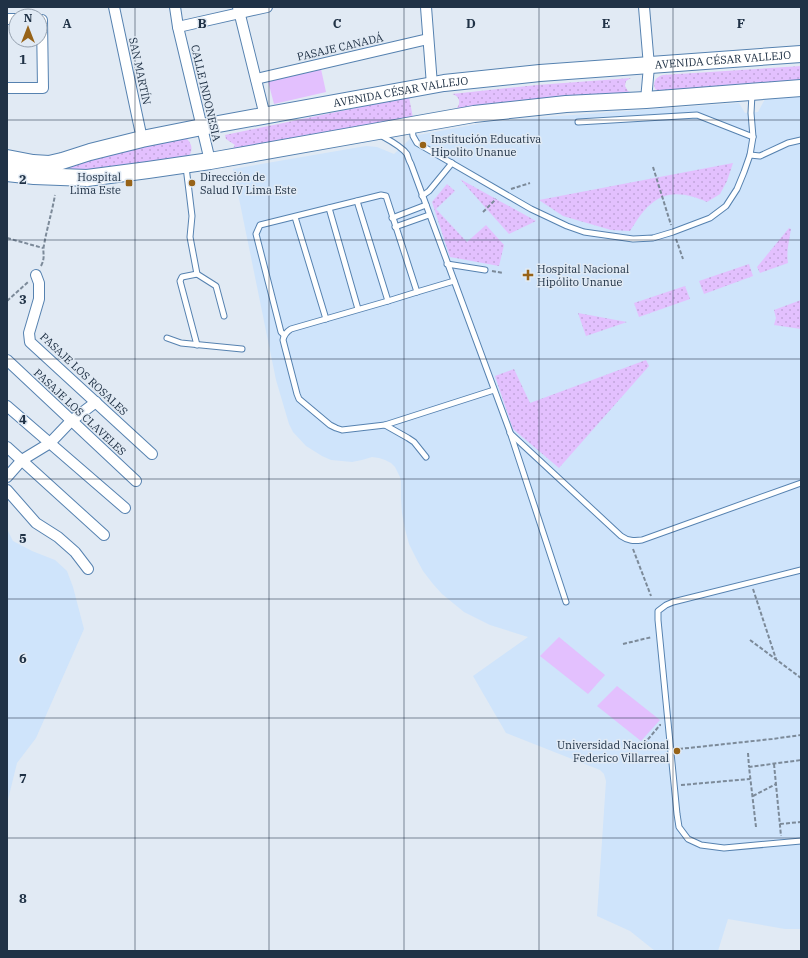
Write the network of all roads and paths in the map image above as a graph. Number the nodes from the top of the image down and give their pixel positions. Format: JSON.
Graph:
{"nodes":[{"id":1,"x":114,"y":7,"type":"edge"},
{"id":2,"x":175,"y":7,"type":"edge"},
{"id":3,"x":267,"y":7,"type":"edge"},
{"id":4,"x":426,"y":7,"type":"edge"},
{"id":5,"x":644,"y":7,"type":"edge"},
{"id":6,"x":239,"y":10,"type":"edge"},
{"id":7,"x":178,"y":27,"type":"junction"},
{"id":8,"x":428,"y":40,"type":"junction"},
{"id":9,"x":42,"y":48,"type":"edge"},
{"id":10,"x":801,"y":54,"type":"edge"},
{"id":11,"x":649,"y":66,"type":"junction"},
{"id":12,"x":256,"y":79,"type":"junction"},
{"id":13,"x":432,"y":85,"type":"junction"},
{"id":14,"x":7,"y":88,"type":"edge"},
{"id":15,"x":801,"y":88,"type":"edge"},
{"id":16,"x":752,"y":91,"type":"junction"},
{"id":17,"x":646,"y":100,"type":"junction"},
{"id":18,"x":265,"y":116,"type":"junction"},
{"id":19,"x":578,"y":122,"type":"dead end"},
{"id":20,"x":412,"y":124,"type":"junction"},
{"id":21,"x":202,"y":127,"type":"junction"},
{"id":22,"x":373,"y":131,"type":"junction"},
{"id":23,"x":753,"y":137,"type":"junction"},
{"id":24,"x":142,"y":139,"type":"junction"},
{"id":25,"x":801,"y":140,"type":"edge"},
{"id":26,"x":750,"y":155,"type":"junction"},
{"id":27,"x":7,"y":158,"type":"edge"},
{"id":28,"x":210,"y":161,"type":"junction"},
{"id":29,"x":452,"y":163,"type":"junction"},
{"id":30,"x":185,"y":164,"type":"junction"},
{"id":31,"x":653,"y":167,"type":"dead end"},
{"id":32,"x":7,"y":173,"type":"edge"},
{"id":33,"x":55,"y":195,"type":"dead end"},
{"id":34,"x":422,"y":196,"type":"junction"},
{"id":35,"x":357,"y":201,"type":"junction"},
{"id":36,"x":426,"y":205,"type":"junction"},
{"id":37,"x":329,"y":208,"type":"junction"},
{"id":38,"x":429,"y":215,"type":"junction"},
{"id":39,"x":295,"y":217,"type":"junction"},
{"id":40,"x":392,"y":218,"type":"junction"},
{"id":41,"x":395,"y":227,"type":"junction"},
{"id":42,"x":673,"y":232,"type":"junction"},
{"id":43,"x":7,"y":238,"type":"edge"},
{"id":44,"x":43,"y":248,"type":"junction"},
{"id":45,"x":682,"y":259,"type":"dead end"},
{"id":46,"x":447,"y":264,"type":"junction"},
{"id":47,"x":485,"y":270,"type":"dead end"},
{"id":48,"x":197,"y":274,"type":"junction"},
{"id":49,"x":36,"y":275,"type":"junction"},
{"id":50,"x":454,"y":281,"type":"junction"},
{"id":51,"x":416,"y":292,"type":"junction"},
{"id":52,"x":7,"y":301,"type":"edge"},
{"id":53,"x":388,"y":301,"type":"junction"},
{"id":54,"x":358,"y":309,"type":"junction"},
{"id":55,"x":224,"y":316,"type":"dead end"},
{"id":56,"x":326,"y":319,"type":"junction"},
{"id":57,"x":284,"y":335,"type":"junction"},
{"id":58,"x":167,"y":338,"type":"dead end"},
{"id":59,"x":197,"y":345,"type":"junction"},
{"id":60,"x":242,"y":350,"type":"dead end"},
{"id":61,"x":7,"y":360,"type":"edge"},
{"id":62,"x":494,"y":390,"type":"junction"},
{"id":63,"x":96,"y":402,"type":"junction"},
{"id":64,"x":7,"y":406,"type":"edge"},
{"id":65,"x":71,"y":421,"type":"junction"},
{"id":66,"x":385,"y":425,"type":"junction"},
{"id":67,"x":510,"y":432,"type":"junction"},
{"id":68,"x":50,"y":443,"type":"junction"},
{"id":69,"x":7,"y":447,"type":"edge"},
{"id":70,"x":152,"y":454,"type":"dead end"},
{"id":71,"x":426,"y":457,"type":"dead end"},
{"id":72,"x":22,"y":460,"type":"junction"},
{"id":73,"x":7,"y":477,"type":"edge"},
{"id":74,"x":136,"y":481,"type":"dead end"},
{"id":75,"x":801,"y":483,"type":"edge"},
{"id":76,"x":7,"y":490,"type":"edge"},
{"id":77,"x":125,"y":508,"type":"dead end"},
{"id":78,"x":104,"y":535,"type":"dead end"},
{"id":79,"x":630,"y":540,"type":"junction"},
{"id":80,"x":88,"y":569,"type":"dead end"},
{"id":81,"x":801,"y":570,"type":"edge"},
{"id":82,"x":750,"y":582,"type":"junction"},
{"id":83,"x":651,"y":596,"type":"dead end"},
{"id":84,"x":566,"y":602,"type":"dead end"},
{"id":85,"x":659,"y":635,"type":"junction"},
{"id":86,"x":750,"y":640,"type":"dead end"},
{"id":87,"x":623,"y":644,"type":"dead end"},
{"id":88,"x":776,"y":659,"type":"junction"},
{"id":89,"x":801,"y":678,"type":"edge"},
{"id":90,"x":668,"y":724,"type":"junction"},
{"id":91,"x":801,"y":735,"type":"edge"},
{"id":92,"x":644,"y":744,"type":"dead end"},
{"id":93,"x":671,"y":750,"type":"junction"},
{"id":94,"x":748,"y":753,"type":"dead end"},
{"id":95,"x":801,"y":760,"type":"edge"},
{"id":96,"x":774,"y":764,"type":"junction"},
{"id":97,"x":749,"y":767,"type":"junction"},
{"id":98,"x":751,"y":778,"type":"junction"},
{"id":99,"x":776,"y":784,"type":"junction"},
{"id":100,"x":674,"y":786,"type":"junction"},
{"id":101,"x":753,"y":796,"type":"junction"},
{"id":102,"x":801,"y":822,"type":"edge"},
{"id":103,"x":780,"y":824,"type":"junction"},
{"id":104,"x":756,"y":827,"type":"dead end"},
{"id":105,"x":801,"y":841,"type":"edge"},
{"id":106,"x":782,"y":843,"type":"junction"}],
"edges":[{"from":1,"to":24,"type":"street","name":"SAN MARTÍN"},
{"from":2,"to":7,"type":"street","name":"CALLE INDONESIA"},
{"from":3,"to":6,"type":"street"},
{"from":4,"to":8,"type":"street"},
{"from":5,"to":11,"type":"street"},
{"from":6,"to":7,"type":"street"},
{"from":6,"to":12,"type":"street"},
{"from":7,"to":21,"type":"street","name":"CALLE INDONESIA"},
{"from":8,"to":12,"type":"street","name":"PASAJE CANADÁ"},
{"from":8,"to":13,"type":"street"},
{"from":9,"to":14,"type":"street"},
{"from":10,"to":11,"type":"main road","name":"AVENIDA CÉSAR VALLEJO"},
{"from":11,"to":13,"type":"main road","name":"AVENIDA CÉSAR VALLEJO"},
{"from":11,"to":17,"type":"street"},
{"from":12,"to":18,"type":"street"},
{"from":13,"to":18,"type":"main road","name":"AVENIDA CÉSAR VALLEJO"},
{"from":15,"to":16,"type":"main road"},
{"from":16,"to":17,"type":"main road"},
{"from":16,"to":23,"type":"lane"},
{"from":17,"to":20,"type":"main road"},
{"from":18,"to":21,"type":"main road","name":"AVENIDA CÉSAR VALLEJO"},
{"from":19,"to":23,"type":"lane"},
{"from":20,"to":22,"type":"main road"},
{"from":20,"to":29,"type":"lane"},
{"from":21,"to":24,"type":"main road","name":"AVENIDA CÉSAR VALLEJO"},
{"from":21,"to":28,"type":"street","name":"CALLE INDONESIA"},
{"from":22,"to":28,"type":"main road"},
{"from":22,"to":34,"type":"lane"},
{"from":23,"to":26,"type":"lane"},
{"from":24,"to":27,"type":"main road","name":"AVENIDA CÉSAR VALLEJO"},
{"from":25,"to":26,"type":"lane"},
{"from":26,"to":42,"type":"lane"},
{"from":28,"to":30,"type":"main road"},
{"from":29,"to":34,"type":"lane"},
{"from":29,"to":42,"type":"lane"},
{"from":30,"to":32,"type":"main road"},
{"from":30,"to":48,"type":"lane"},
{"from":31,"to":42,"type":"path"},
{"from":33,"to":44,"type":"path"},
{"from":34,"to":36,"type":"lane"},
{"from":35,"to":37,"type":"lane"},
{"from":35,"to":40,"type":"lane"},
{"from":35,"to":53,"type":"lane"},
{"from":36,"to":38,"type":"lane"},
{"from":36,"to":40,"type":"lane"},
{"from":37,"to":39,"type":"lane"},
{"from":37,"to":54,"type":"lane"},
{"from":38,"to":41,"type":"lane"},
{"from":38,"to":46,"type":"lane"},
{"from":39,"to":56,"type":"lane"},
{"from":39,"to":57,"type":"lane"},
{"from":40,"to":41,"type":"lane"},
{"from":41,"to":51,"type":"lane"},
{"from":42,"to":45,"type":"path"},
{"from":43,"to":44,"type":"path"},
{"from":44,"to":49,"type":"path"},
{"from":46,"to":47,"type":"lane"},
{"from":46,"to":50,"type":"lane"},
{"from":48,"to":55,"type":"lane"},
{"from":48,"to":59,"type":"lane"},
{"from":49,"to":52,"type":"path"},
{"from":49,"to":63,"type":"street","name":"PASAJE LOS ROSALES"},
{"from":50,"to":51,"type":"lane"},
{"from":50,"to":62,"type":"lane"},
{"from":51,"to":53,"type":"lane"},
{"from":53,"to":54,"type":"lane"},
{"from":54,"to":56,"type":"lane"},
{"from":56,"to":57,"type":"lane"},
{"from":57,"to":66,"type":"lane"},
{"from":58,"to":59,"type":"lane"},
{"from":59,"to":60,"type":"lane"},
{"from":61,"to":65,"type":"street","name":"PASAJE LOS CLAVELES"},
{"from":62,"to":66,"type":"lane"},
{"from":62,"to":67,"type":"lane"},
{"from":63,"to":65,"type":"street"},
{"from":63,"to":70,"type":"street","name":"PASAJE LOS ROSALES"},
{"from":64,"to":68,"type":"street"},
{"from":65,"to":68,"type":"street"},
{"from":65,"to":74,"type":"street","name":"PASAJE LOS CLAVELES"},
{"from":66,"to":71,"type":"lane"},
{"from":67,"to":79,"type":"lane"},
{"from":67,"to":84,"type":"lane"},
{"from":68,"to":72,"type":"street"},
{"from":68,"to":77,"type":"street"},
{"from":69,"to":72,"type":"street"},
{"from":72,"to":73,"type":"street"},
{"from":72,"to":78,"type":"street"},
{"from":75,"to":79,"type":"lane"},
{"from":76,"to":80,"type":"street"},
{"from":79,"to":83,"type":"path"},
{"from":81,"to":82,"type":"lane"},
{"from":82,"to":85,"type":"lane"},
{"from":82,"to":88,"type":"path"},
{"from":85,"to":87,"type":"path"},
{"from":85,"to":90,"type":"lane"},
{"from":86,"to":88,"type":"path"},
{"from":88,"to":89,"type":"path"},
{"from":90,"to":92,"type":"path"},
{"from":90,"to":93,"type":"lane"},
{"from":91,"to":93,"type":"path"},
{"from":93,"to":100,"type":"lane"},
{"from":94,"to":97,"type":"path"},
{"from":95,"to":96,"type":"path"},
{"from":96,"to":97,"type":"path"},
{"from":96,"to":99,"type":"path"},
{"from":97,"to":98,"type":"path"},
{"from":98,"to":100,"type":"path"},
{"from":98,"to":101,"type":"path"},
{"from":99,"to":101,"type":"path"},
{"from":99,"to":103,"type":"path"},
{"from":100,"to":106,"type":"lane"},
{"from":101,"to":104,"type":"path"},
{"from":102,"to":103,"type":"path"},
{"from":103,"to":106,"type":"path"},
{"from":105,"to":106,"type":"lane"}]}
